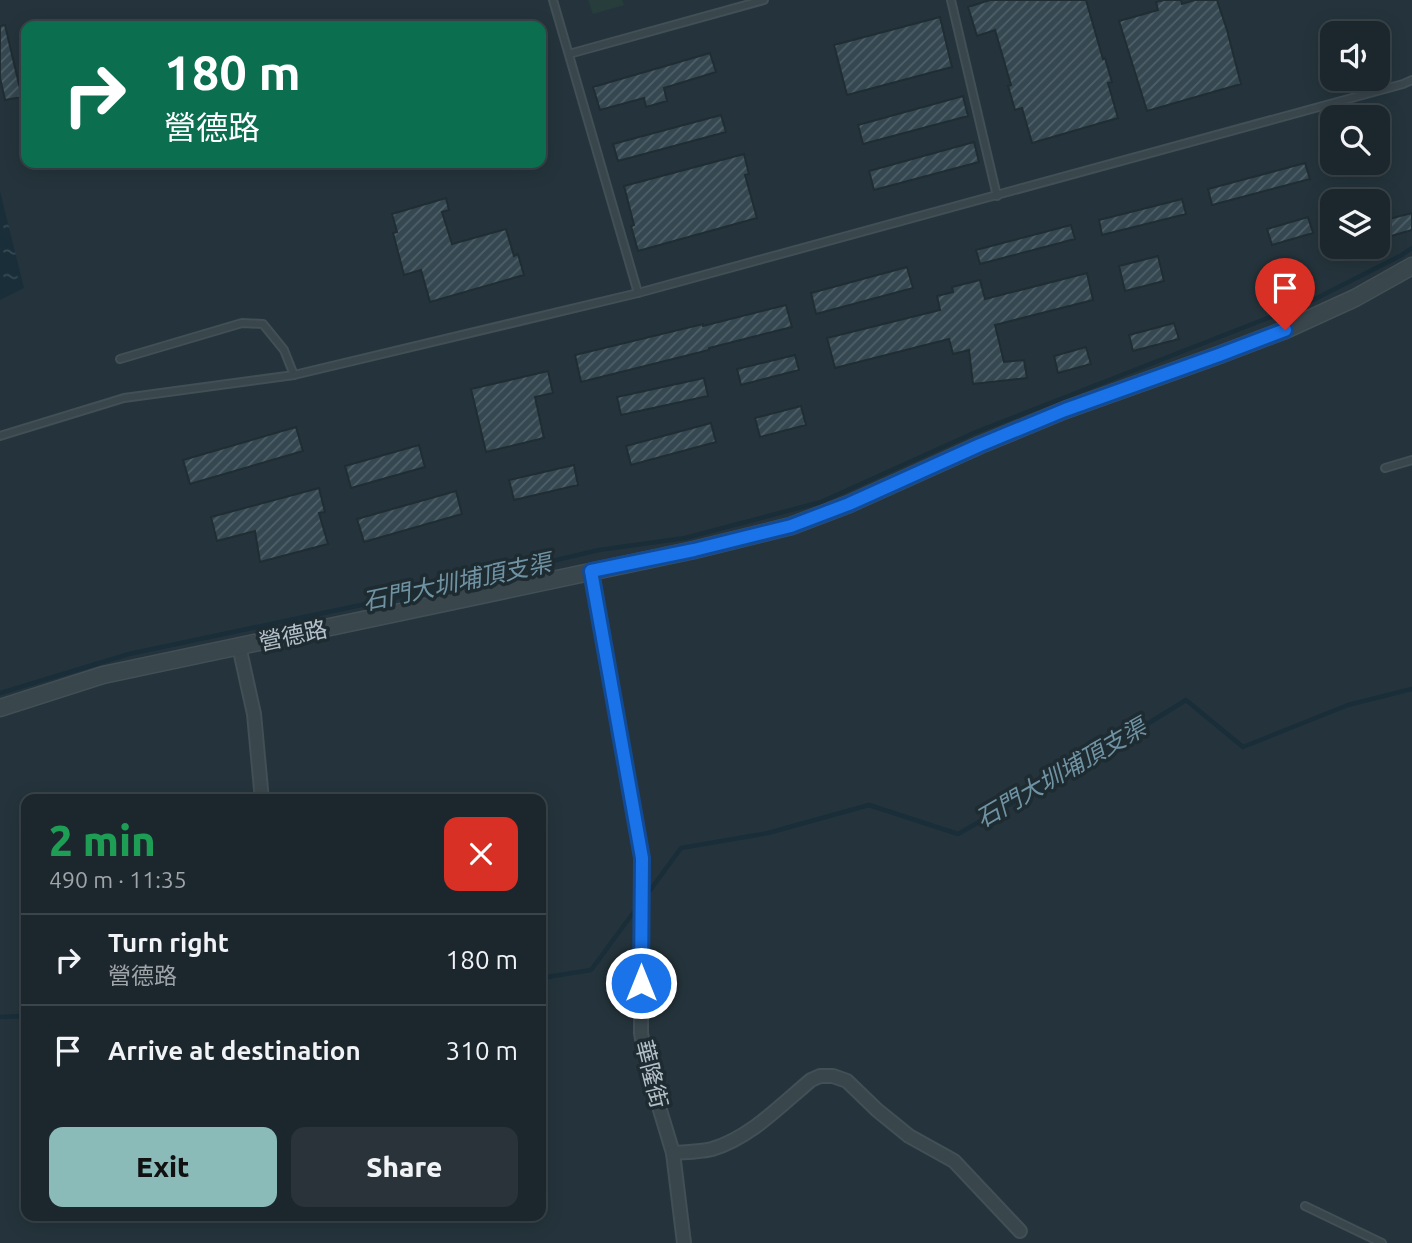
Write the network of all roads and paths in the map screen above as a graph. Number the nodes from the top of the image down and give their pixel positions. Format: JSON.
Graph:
{"nodes":[{"id":1,"x":554,"y":0,"type":"edge"},
{"id":2,"x":764,"y":0,"type":"edge"},
{"id":3,"x":951,"y":0,"type":"edge"},
{"id":4,"x":569,"y":54,"type":"junction"},
{"id":5,"x":1412,"y":80,"type":"edge"},
{"id":6,"x":997,"y":196,"type":"junction"},
{"id":7,"x":1412,"y":266,"type":"edge"},
{"id":8,"x":638,"y":293,"type":"junction"},
{"id":9,"x":120,"y":359,"type":"dead end"},
{"id":10,"x":294,"y":376,"type":"junction"},
{"id":11,"x":0,"y":436,"type":"edge"},
{"id":12,"x":1412,"y":460,"type":"edge"},
{"id":13,"x":1385,"y":468,"type":"dead end"},
{"id":14,"x":591,"y":571,"type":"junction"},
{"id":15,"x":239,"y":646,"type":"junction"},
{"id":16,"x":0,"y":708,"type":"edge"},
{"id":17,"x":261,"y":794,"type":"edge"},
{"id":18,"x":673,"y":1153,"type":"junction"},
{"id":19,"x":1305,"y":1206,"type":"dead end"},
{"id":20,"x":1020,"y":1231,"type":"dead end"},
{"id":21,"x":684,"y":1243,"type":"edge"},
{"id":22,"x":1382,"y":1243,"type":"edge"}],
"edges":[{"from":1,"to":4,"type":"lane"},
{"from":2,"to":4,"type":"lane"},
{"from":3,"to":6,"type":"lane"},
{"from":4,"to":8,"type":"lane"},
{"from":5,"to":6,"type":"lane"},
{"from":6,"to":8,"type":"lane"},
{"from":7,"to":14,"type":"street","name":"營德路"},
{"from":8,"to":10,"type":"lane"},
{"from":9,"to":10,"type":"lane"},
{"from":10,"to":11,"type":"lane"},
{"from":12,"to":13,"type":"lane"},
{"from":14,"to":15,"type":"street","name":"營德路"},
{"from":14,"to":18,"type":"street","name":"華隆街"},
{"from":15,"to":16,"type":"street","name":"營德路"},
{"from":15,"to":17,"type":"street"},
{"from":18,"to":20,"type":"street"},
{"from":18,"to":21,"type":"street","name":"華隆街"},
{"from":19,"to":22,"type":"lane"}]}
